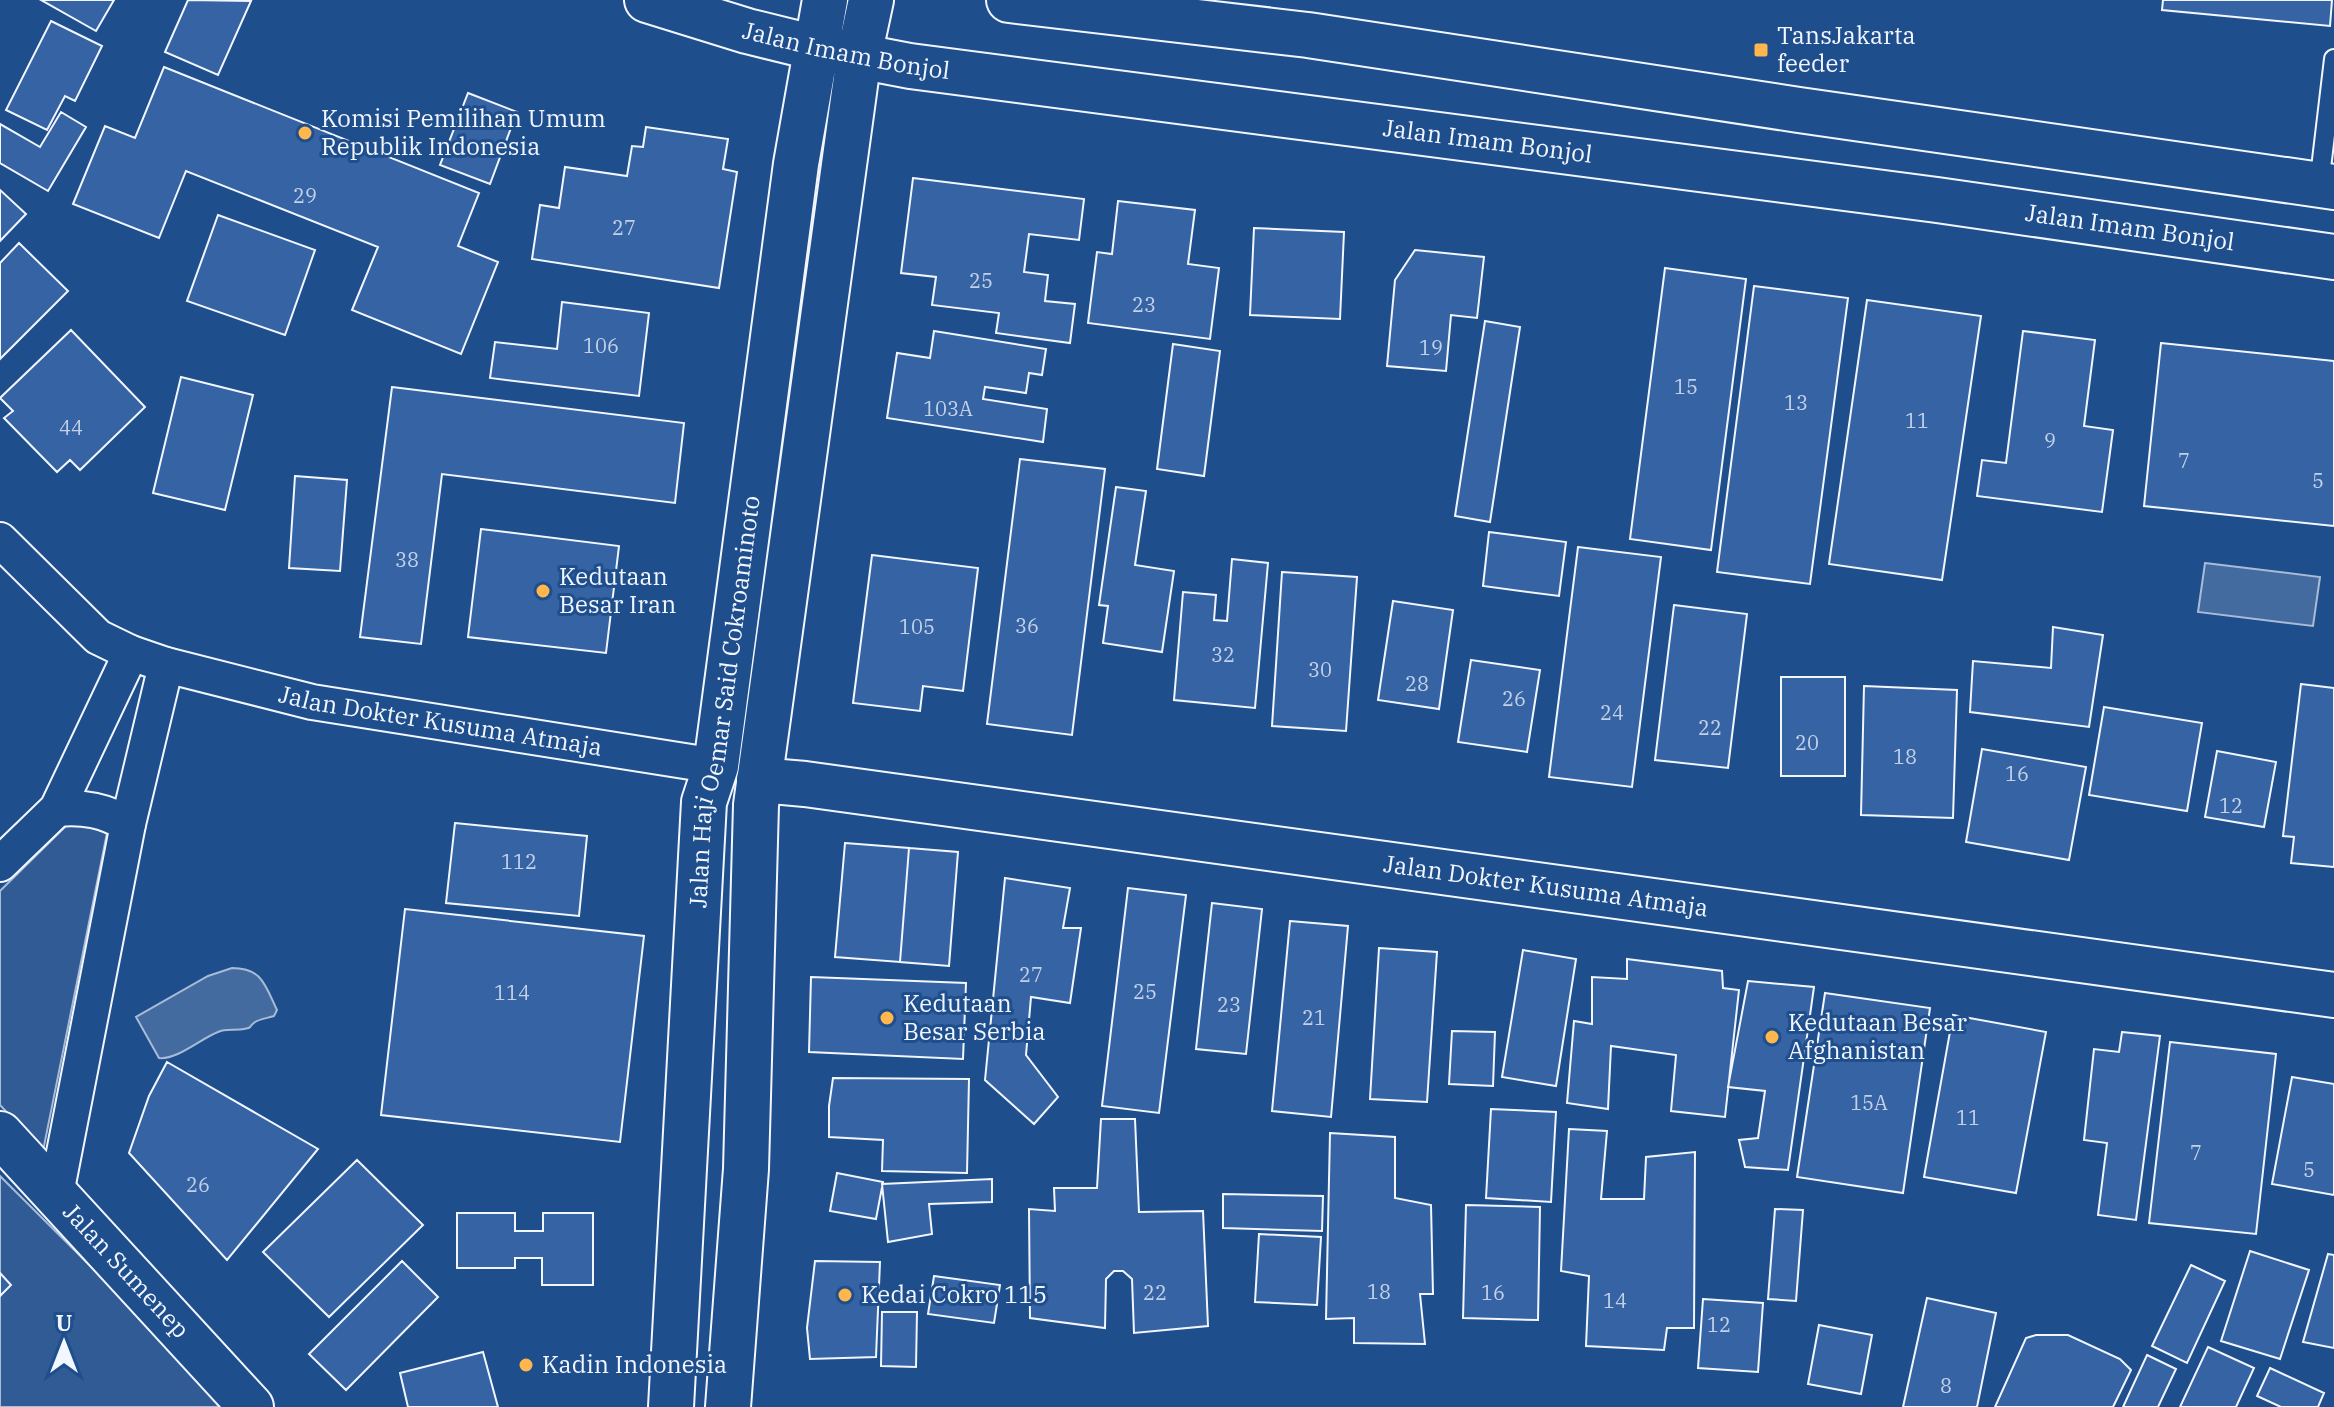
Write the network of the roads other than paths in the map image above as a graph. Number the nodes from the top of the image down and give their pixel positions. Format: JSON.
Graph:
{"nodes":[{"id":1,"x":647,"y":0,"type":"edge"},
{"id":2,"x":825,"y":0,"type":"edge"},
{"id":3,"x":871,"y":0,"type":"edge"},
{"id":4,"x":1009,"y":0,"type":"edge"},
{"id":5,"x":816,"y":48,"type":"junction"},
{"id":6,"x":859,"y":56,"type":"junction"},
{"id":7,"x":2334,"y":59,"type":"edge"},
{"id":8,"x":1948,"y":132,"type":"junction"},
{"id":9,"x":2326,"y":186,"type":"edge"},
{"id":10,"x":1937,"y":200,"type":"junction"},
{"id":11,"x":2334,"y":257,"type":"edge"},
{"id":12,"x":0,"y":540,"type":"edge"},
{"id":13,"x":131,"y":653,"type":"junction"},
{"id":14,"x":166,"y":665,"type":"junction"},
{"id":15,"x":716,"y":766,"type":"junction"},
{"id":16,"x":759,"y":780,"type":"junction"},
{"id":17,"x":57,"y":809,"type":"junction"},
{"id":18,"x":128,"y":824,"type":"junction"},
{"id":19,"x":0,"y":864,"type":"edge"},
{"id":20,"x":2334,"y":995,"type":"edge"},
{"id":21,"x":0,"y":1134,"type":"edge"},
{"id":22,"x":56,"y":1194,"type":"junction"},
{"id":23,"x":251,"y":1407,"type":"edge"},
{"id":24,"x":671,"y":1407,"type":"edge"},
{"id":25,"x":728,"y":1407,"type":"edge"}],
"edges":[{"from":1,"to":5,"type":"main road","name":"Jalan Imam Bonjol"},
{"from":2,"to":5,"type":"main road","name":"Jalan Haji Oemar Said Cokroaminoto"},
{"from":3,"to":6,"type":"main road","name":"Jalan Haji Oemar Said Cokroaminoto"},
{"from":4,"to":8,"type":"main road"},
{"from":5,"to":6,"type":"main road","name":"Jalan Imam Bonjol"},
{"from":5,"to":15,"type":"main road","name":"Jalan Haji Oemar Said Cokroaminoto"},
{"from":6,"to":10,"type":"main road","name":"Jalan Imam Bonjol"},
{"from":6,"to":16,"type":"main road","name":"Jalan Haji Oemar Said Cokroaminoto"},
{"from":7,"to":9,"type":"lane"},
{"from":8,"to":9,"type":"main road"},
{"from":8,"to":10,"type":"main road"},
{"from":10,"to":11,"type":"main road","name":"Jalan Imam Bonjol"},
{"from":12,"to":13,"type":"street","name":"Jalan Dokter Kusuma Atmaja"},
{"from":13,"to":14,"type":"street","name":"Jalan Dokter Kusuma Atmaja"},
{"from":13,"to":17,"type":"street"},
{"from":14,"to":15,"type":"street","name":"Jalan Dokter Kusuma Atmaja"},
{"from":14,"to":18,"type":"street"},
{"from":15,"to":24,"type":"main road","name":"Jalan Haji Oemar Said Cokroaminoto"},
{"from":16,"to":20,"type":"main road","name":"Jalan Dokter Kusuma Atmaja"},
{"from":16,"to":25,"type":"main road","name":"Jalan Haji Oemar Said Cokroaminoto"},
{"from":17,"to":18,"type":"street"},
{"from":17,"to":19,"type":"street"},
{"from":18,"to":22,"type":"street"},
{"from":21,"to":22,"type":"main road","name":"Jalan Sumenep"},
{"from":22,"to":23,"type":"main road","name":"Jalan Sumenep"}]}
